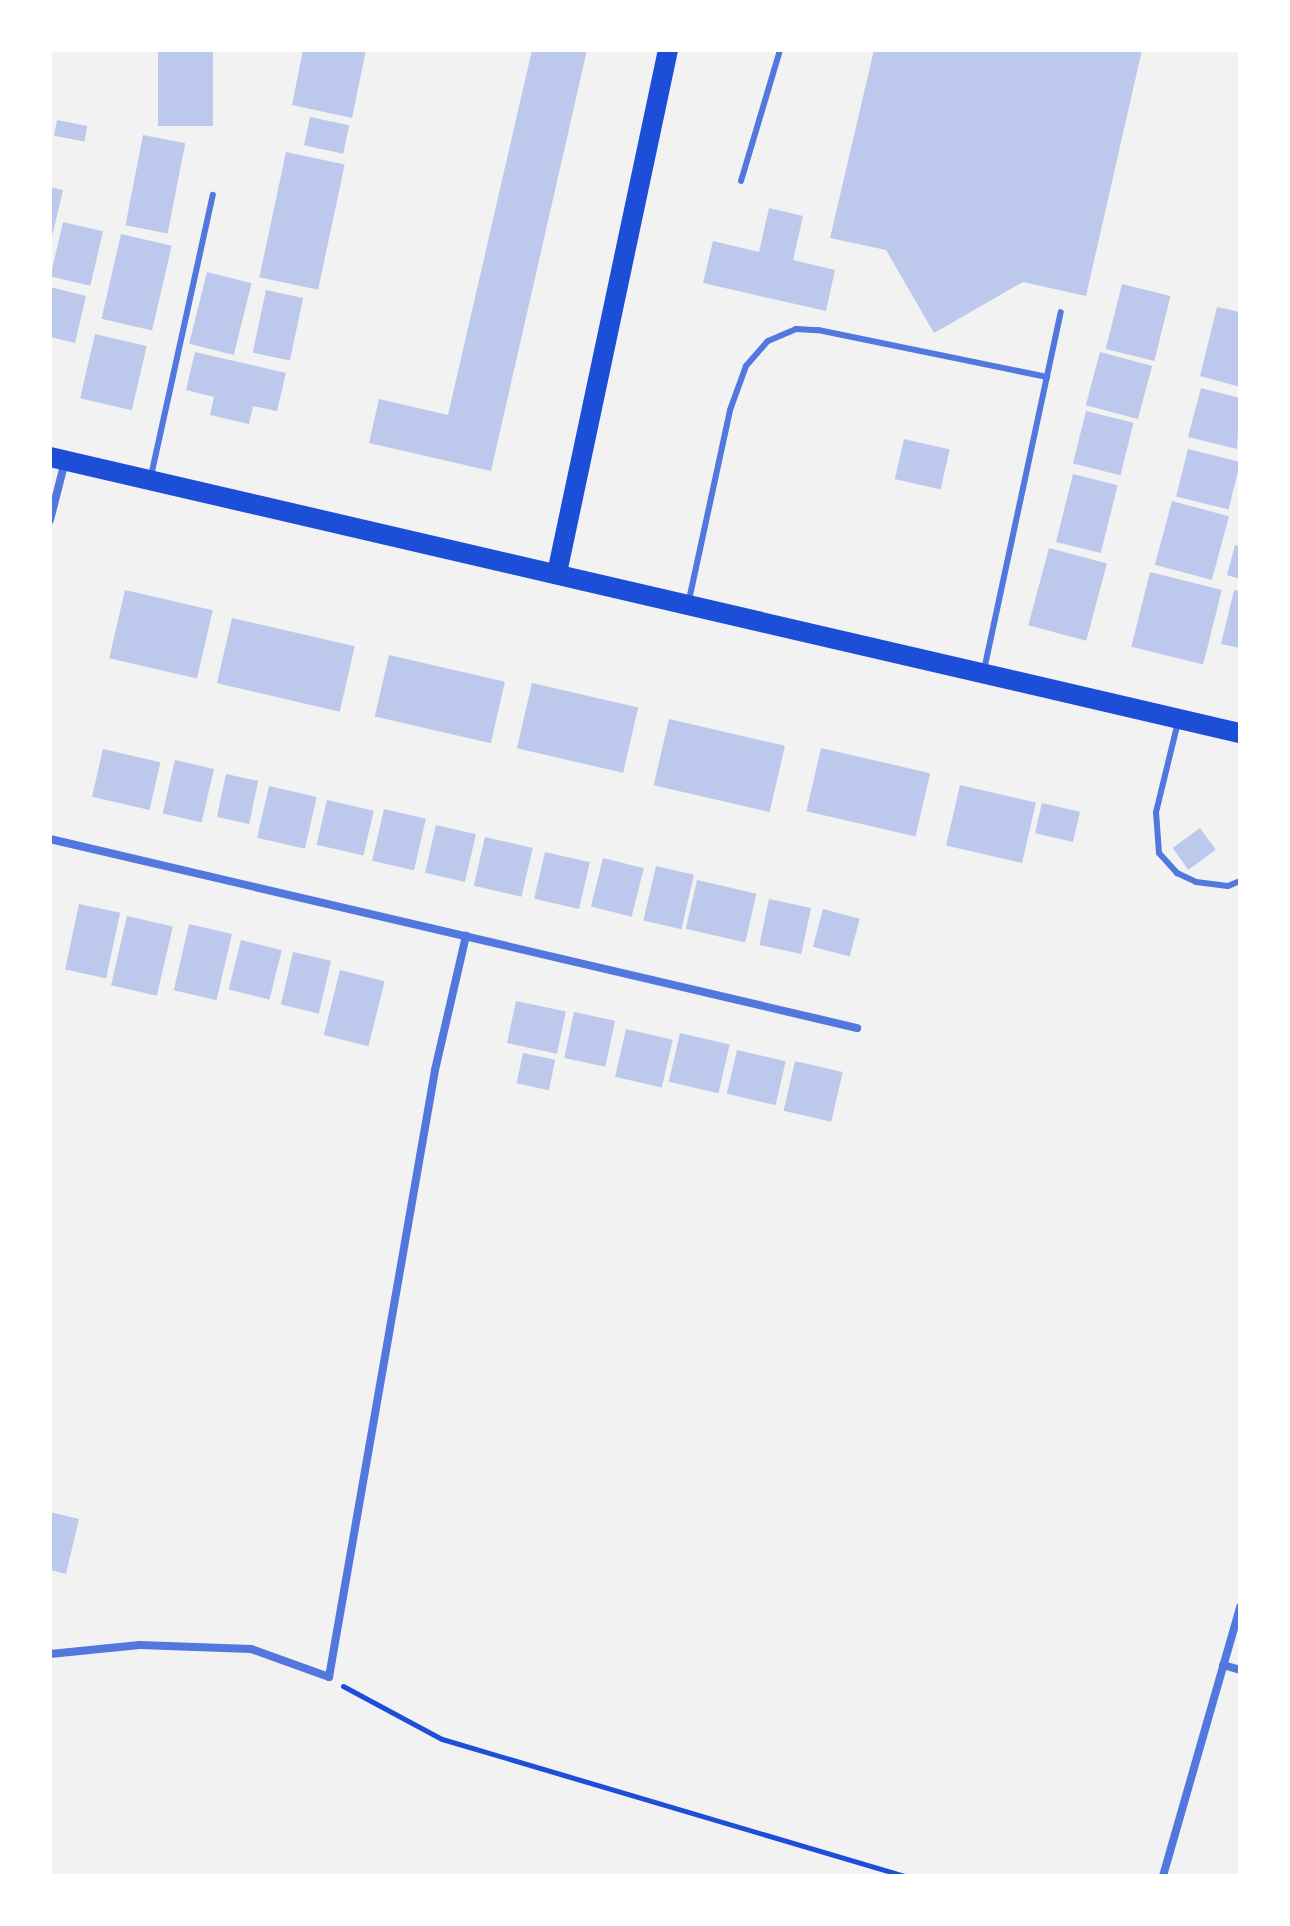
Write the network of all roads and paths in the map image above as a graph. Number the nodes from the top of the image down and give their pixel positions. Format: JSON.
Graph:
{"nodes":[{"id":1,"x":668,"y":50,"type":"edge"},
{"id":2,"x":780,"y":50,"type":"edge"},
{"id":3,"x":741,"y":181,"type":"dead end"},
{"id":4,"x":213,"y":195,"type":"dead end"},
{"id":5,"x":1061,"y":312,"type":"dead end"},
{"id":6,"x":1047,"y":377,"type":"junction"},
{"id":7,"x":58,"y":459,"type":"edge"},
{"id":8,"x":150,"y":480,"type":"junction"},
{"id":9,"x":50,"y":520,"type":"edge"},
{"id":10,"x":557,"y":573,"type":"junction"},
{"id":11,"x":688,"y":604,"type":"junction"},
{"id":12,"x":983,"y":674,"type":"junction"},
{"id":13,"x":1179,"y":719,"type":"junction"},
{"id":14,"x":1240,"y":733,"type":"edge"},
{"id":15,"x":50,"y":839,"type":"edge"},
{"id":16,"x":1240,"y":881,"type":"edge"},
{"id":17,"x":466,"y":936,"type":"junction"},
{"id":18,"x":857,"y":1028,"type":"dead end"},
{"id":19,"x":1240,"y":1607,"type":"edge"},
{"id":20,"x":50,"y":1654,"type":"edge"},
{"id":21,"x":1223,"y":1665,"type":"junction"},
{"id":22,"x":1240,"y":1670,"type":"edge"},
{"id":23,"x":329,"y":1677,"type":"junction"},
{"id":24,"x":904,"y":1876,"type":"edge"},
{"id":25,"x":1163,"y":1876,"type":"edge"}],
"edges":[{"from":1,"to":10,"type":"main road"},
{"from":2,"to":3,"type":"lane"},
{"from":4,"to":8,"type":"lane"},
{"from":5,"to":6,"type":"lane"},
{"from":6,"to":11,"type":"lane"},
{"from":6,"to":12,"type":"lane"},
{"from":7,"to":8,"type":"main road"},
{"from":7,"to":9,"type":"street"},
{"from":8,"to":10,"type":"main road"},
{"from":10,"to":11,"type":"main road"},
{"from":11,"to":12,"type":"main road"},
{"from":12,"to":13,"type":"main road"},
{"from":13,"to":14,"type":"main road"},
{"from":13,"to":16,"type":"lane"},
{"from":15,"to":17,"type":"street"},
{"from":17,"to":18,"type":"street"},
{"from":17,"to":23,"type":"street"},
{"from":19,"to":21,"type":"street"},
{"from":20,"to":23,"type":"street"},
{"from":21,"to":22,"type":"street"},
{"from":21,"to":25,"type":"street"},
{"from":23,"to":24,"type":"path"}]}
